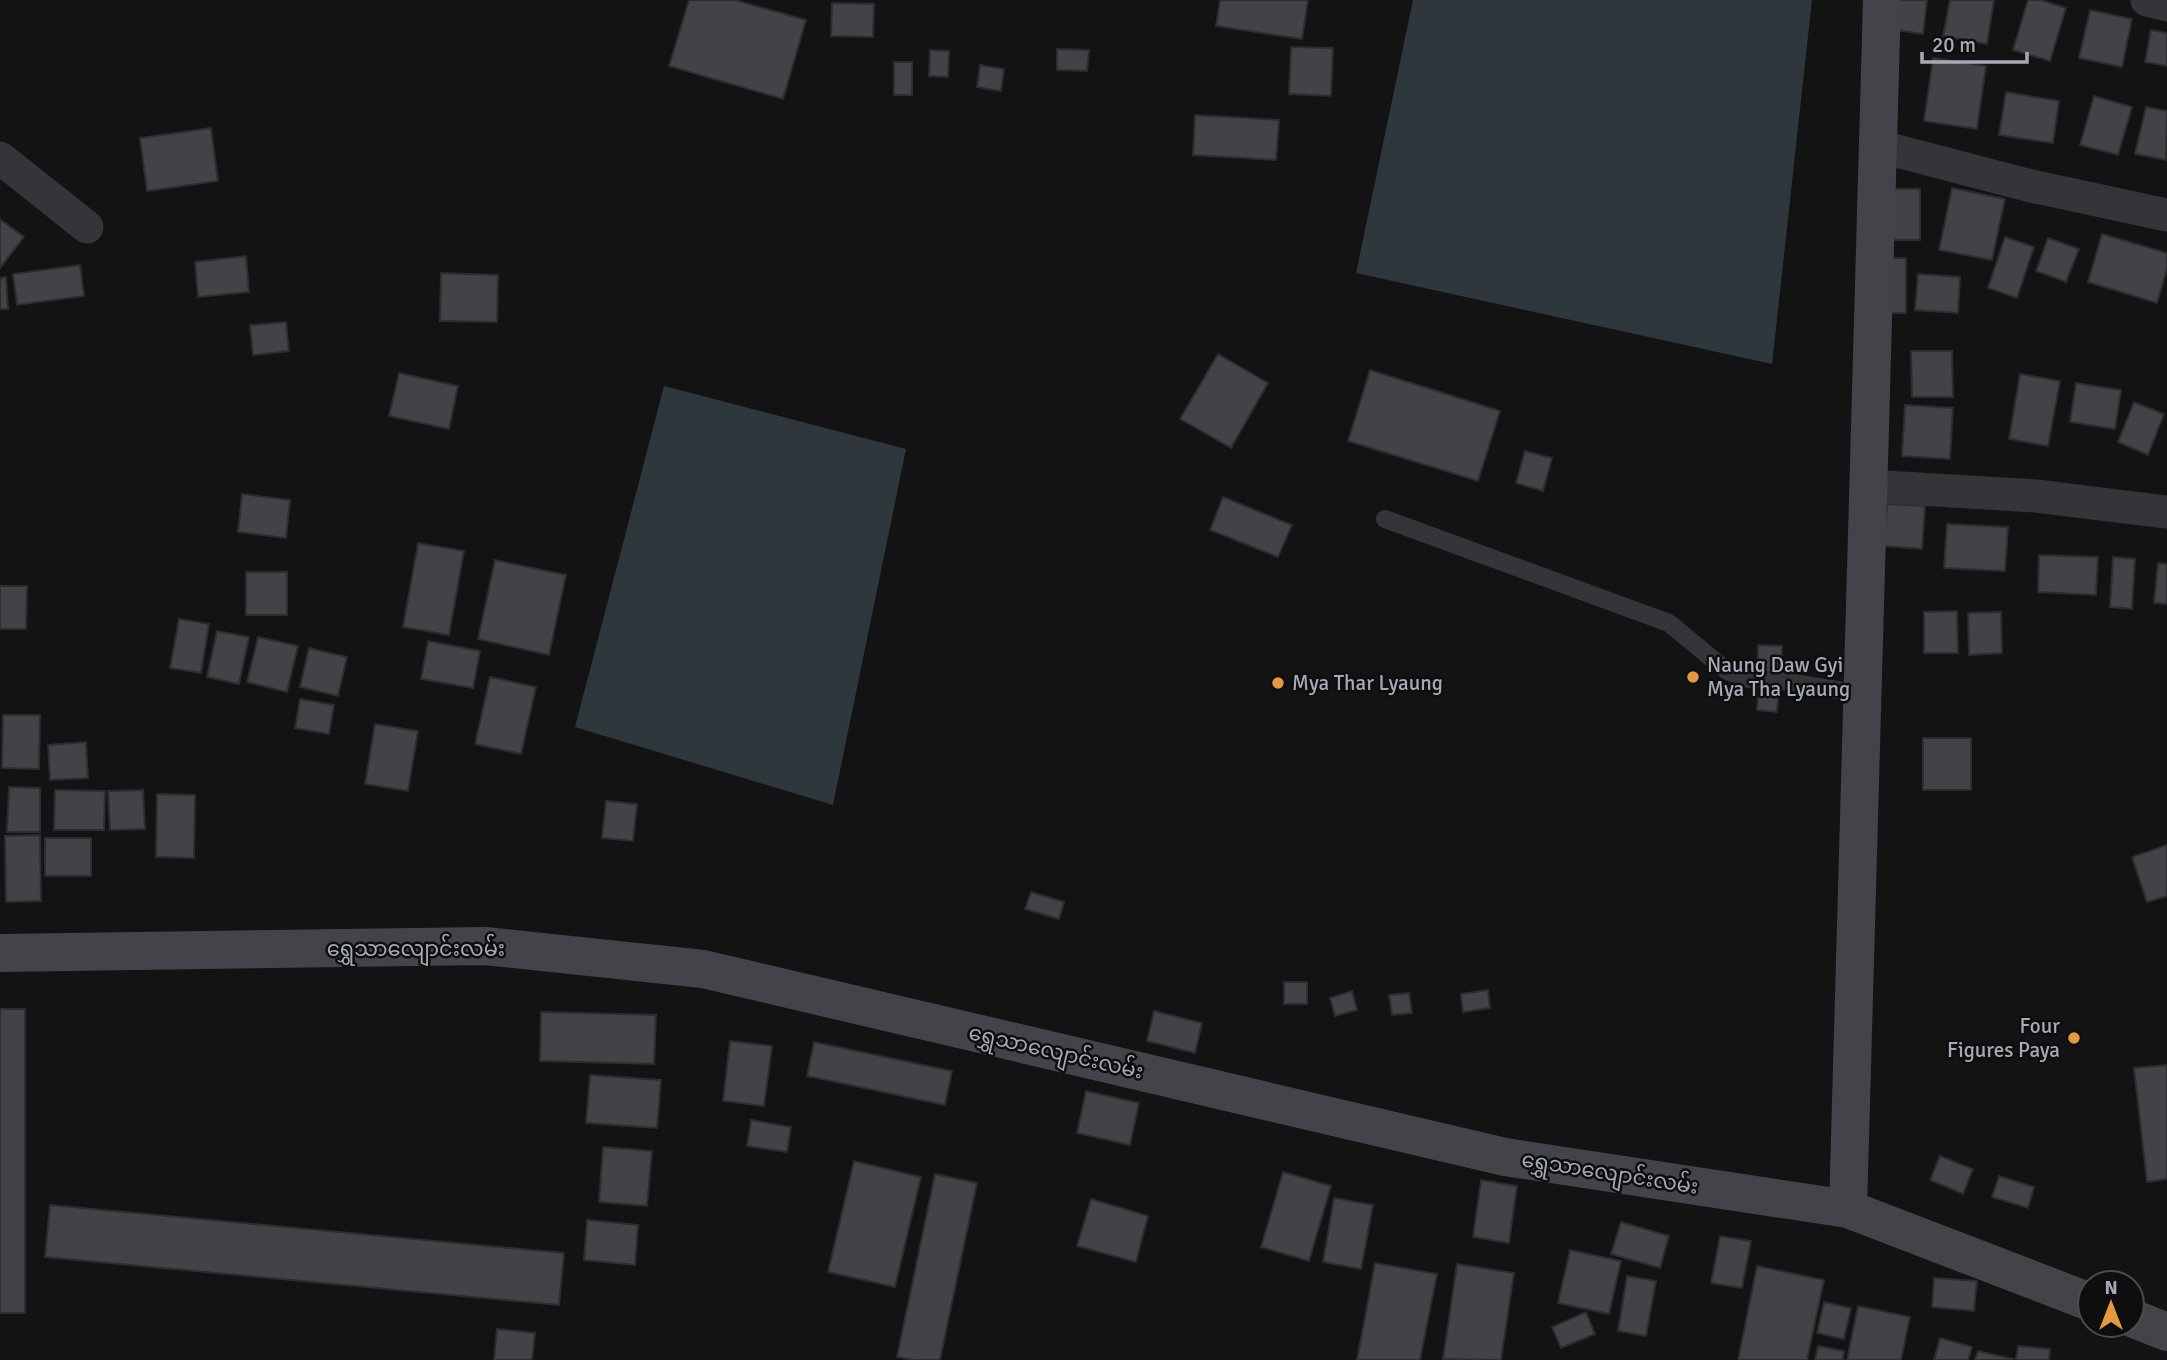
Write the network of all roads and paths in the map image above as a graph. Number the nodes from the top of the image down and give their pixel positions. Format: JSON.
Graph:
{"nodes":[{"id":1,"x":1882,"y":0,"type":"edge"},
{"id":2,"x":2147,"y":0,"type":"edge"},
{"id":3,"x":2167,"y":5,"type":"edge"},
{"id":4,"x":1878,"y":146,"type":"junction"},
{"id":5,"x":0,"y":158,"type":"edge"},
{"id":6,"x":2167,"y":215,"type":"edge"},
{"id":7,"x":87,"y":227,"type":"dead end"},
{"id":8,"x":1868,"y":486,"type":"junction"},
{"id":9,"x":2167,"y":512,"type":"edge"},
{"id":10,"x":1385,"y":519,"type":"dead end"},
{"id":11,"x":1862,"y":694,"type":"junction"},
{"id":12,"x":0,"y":953,"type":"edge"},
{"id":13,"x":1848,"y":1209,"type":"junction"},
{"id":14,"x":2076,"y":1297,"type":"edge"},
{"id":15,"x":2146,"y":1324,"type":"edge"},
{"id":16,"x":2167,"y":1332,"type":"edge"}],
"edges":[{"from":1,"to":4,"type":"street"},
{"from":2,"to":3,"type":"street"},
{"from":4,"to":6,"type":"street"},
{"from":4,"to":8,"type":"street"},
{"from":5,"to":7,"type":"street"},
{"from":8,"to":9,"type":"street"},
{"from":8,"to":11,"type":"street"},
{"from":10,"to":11,"type":"lane"},
{"from":11,"to":13,"type":"street"},
{"from":12,"to":13,"type":"street","name":"ရွှေသာလျောင်းလမ်း"},
{"from":13,"to":14,"type":"street","name":"ရွှေသာလျောင်းလမ်း"},
{"from":15,"to":16,"type":"street"}]}
